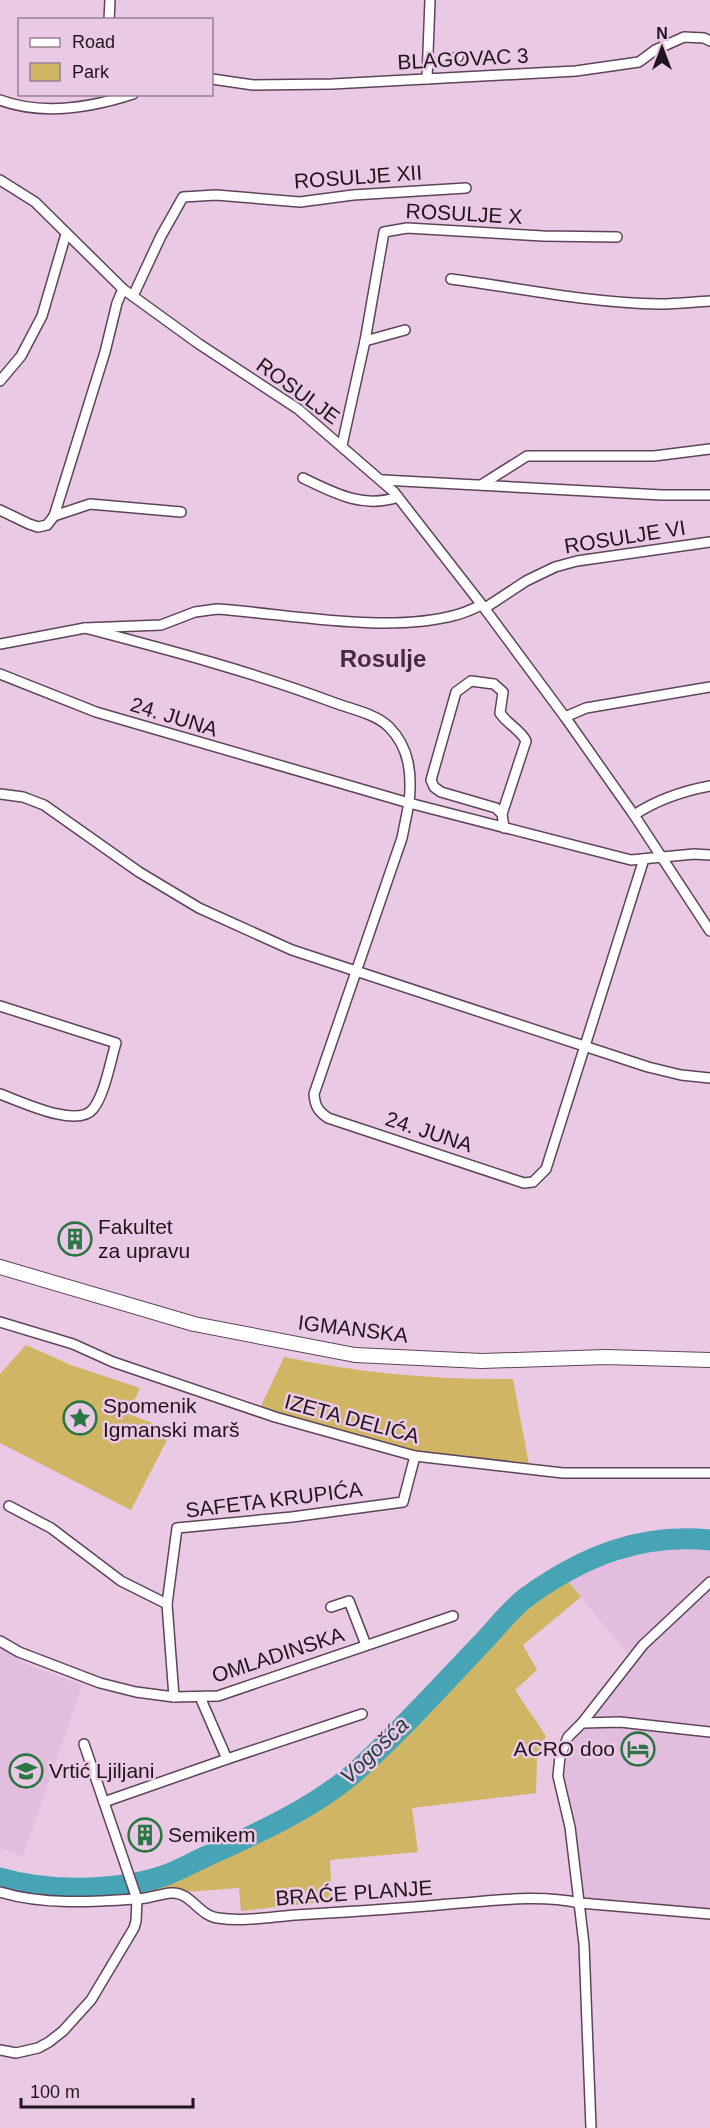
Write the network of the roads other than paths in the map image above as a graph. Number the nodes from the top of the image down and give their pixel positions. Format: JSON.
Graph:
{"nodes":[{"id":1,"x":110,"y":0,"type":"edge"},
{"id":2,"x":430,"y":0,"type":"edge"},
{"id":3,"x":109,"y":18,"type":"edge"},
{"id":4,"x":710,"y":41,"type":"edge"},
{"id":5,"x":458,"y":57,"type":"dead end"},
{"id":6,"x":428,"y":65,"type":"junction"},
{"id":7,"x":213,"y":79,"type":"edge"},
{"id":8,"x":428,"y":79,"type":"junction"},
{"id":9,"x":122,"y":96,"type":"edge"},
{"id":10,"x":0,"y":100,"type":"edge"},
{"id":11,"x":101,"y":100,"type":"edge"},
{"id":12,"x":0,"y":180,"type":"edge"},
{"id":13,"x":466,"y":188,"type":"dead end"},
{"id":14,"x":66,"y":234,"type":"junction"},
{"id":15,"x":616,"y":237,"type":"dead end"},
{"id":16,"x":451,"y":279,"type":"dead end"},
{"id":17,"x":123,"y":289,"type":"junction"},
{"id":18,"x":133,"y":296,"type":"junction"},
{"id":19,"x":710,"y":301,"type":"edge"},
{"id":20,"x":405,"y":330,"type":"dead end"},
{"id":21,"x":364,"y":341,"type":"junction"},
{"id":22,"x":0,"y":381,"type":"edge"},
{"id":23,"x":342,"y":445,"type":"junction"},
{"id":24,"x":710,"y":449,"type":"edge"},
{"id":25,"x":303,"y":478,"type":"dead end"},
{"id":26,"x":383,"y":480,"type":"junction"},
{"id":27,"x":481,"y":485,"type":"junction"},
{"id":28,"x":710,"y":495,"type":"edge"},
{"id":29,"x":398,"y":497,"type":"junction"},
{"id":30,"x":0,"y":510,"type":"edge"},
{"id":31,"x":181,"y":512,"type":"dead end"},
{"id":32,"x":54,"y":516,"type":"junction"},
{"id":33,"x":710,"y":542,"type":"edge"},
{"id":34,"x":483,"y":607,"type":"junction"},
{"id":35,"x":85,"y":628,"type":"junction"},
{"id":36,"x":0,"y":644,"type":"edge"},
{"id":37,"x":0,"y":674,"type":"edge"},
{"id":38,"x":710,"y":687,"type":"edge"},
{"id":39,"x":565,"y":717,"type":"junction"},
{"id":40,"x":710,"y":786,"type":"edge"},
{"id":41,"x":0,"y":794,"type":"edge"},
{"id":42,"x":410,"y":803,"type":"junction"},
{"id":43,"x":502,"y":814,"type":"junction"},
{"id":44,"x":634,"y":815,"type":"junction"},
{"id":45,"x":504,"y":828,"type":"junction"},
{"id":46,"x":710,"y":855,"type":"edge"},
{"id":47,"x":661,"y":856,"type":"junction"},
{"id":48,"x":644,"y":859,"type":"junction"},
{"id":49,"x":710,"y":931,"type":"edge"},
{"id":50,"x":357,"y":971,"type":"junction"},
{"id":51,"x":0,"y":1006,"type":"edge"},
{"id":52,"x":586,"y":1048,"type":"junction"},
{"id":53,"x":710,"y":1078,"type":"edge"},
{"id":54,"x":0,"y":1094,"type":"edge"},
{"id":55,"x":0,"y":1267,"type":"edge"},
{"id":56,"x":0,"y":1322,"type":"edge"},
{"id":57,"x":710,"y":1360,"type":"edge"},
{"id":58,"x":415,"y":1456,"type":"junction"},
{"id":59,"x":710,"y":1473,"type":"edge"},
{"id":60,"x":9,"y":1506,"type":"dead end"},
{"id":61,"x":710,"y":1582,"type":"edge"},
{"id":62,"x":167,"y":1604,"type":"junction"},
{"id":63,"x":331,"y":1607,"type":"dead end"},
{"id":64,"x":453,"y":1616,"type":"dead end"},
{"id":65,"x":0,"y":1641,"type":"edge"},
{"id":66,"x":366,"y":1645,"type":"junction"},
{"id":67,"x":174,"y":1697,"type":"junction"},
{"id":68,"x":200,"y":1697,"type":"junction"},
{"id":69,"x":362,"y":1714,"type":"dead end"},
{"id":70,"x":582,"y":1723,"type":"junction"},
{"id":71,"x":710,"y":1732,"type":"edge"},
{"id":72,"x":84,"y":1744,"type":"dead end"},
{"id":73,"x":227,"y":1759,"type":"junction"},
{"id":74,"x":104,"y":1802,"type":"junction"},
{"id":75,"x":0,"y":1893,"type":"edge"},
{"id":76,"x":135,"y":1895,"type":"junction"},
{"id":77,"x":580,"y":1903,"type":"junction"},
{"id":78,"x":710,"y":1914,"type":"edge"},
{"id":79,"x":0,"y":2050,"type":"edge"},
{"id":80,"x":591,"y":2128,"type":"edge"}],
"edges":[{"from":1,"to":3,"type":"street"},
{"from":2,"to":6,"type":"street"},
{"from":4,"to":8,"type":"street","name":"BLAGOVAC 3"},
{"from":5,"to":6,"type":"street"},
{"from":6,"to":8,"type":"street"},
{"from":7,"to":8,"type":"street","name":"BLAGOVAC 3"},
{"from":9,"to":11,"type":"street"},
{"from":10,"to":11,"type":"street"},
{"from":12,"to":14,"type":"street"},
{"from":13,"to":18,"type":"street","name":"ROSULJE XII"},
{"from":14,"to":17,"type":"street","name":"ROSULJE"},
{"from":14,"to":22,"type":"street"},
{"from":15,"to":21,"type":"street","name":"ROSULJE X"},
{"from":16,"to":19,"type":"street"},
{"from":17,"to":18,"type":"street","name":"ROSULJE"},
{"from":17,"to":32,"type":"street"},
{"from":18,"to":23,"type":"street","name":"ROSULJE"},
{"from":20,"to":21,"type":"street"},
{"from":21,"to":23,"type":"street","name":"ROSULJE X"},
{"from":23,"to":26,"type":"street","name":"ROSULJE"},
{"from":24,"to":27,"type":"street"},
{"from":25,"to":29,"type":"street"},
{"from":26,"to":27,"type":"street"},
{"from":26,"to":29,"type":"street","name":"ROSULJE"},
{"from":27,"to":28,"type":"street"},
{"from":29,"to":34,"type":"street","name":"ROSULJE"},
{"from":30,"to":32,"type":"street"},
{"from":31,"to":32,"type":"street"},
{"from":33,"to":34,"type":"street","name":"ROSULJE VI"},
{"from":34,"to":35,"type":"street"},
{"from":34,"to":39,"type":"street","name":"ROSULJE"},
{"from":35,"to":36,"type":"street"},
{"from":35,"to":42,"type":"street","name":"24. JUNA"},
{"from":37,"to":42,"type":"street","name":"24. JUNA"},
{"from":38,"to":39,"type":"street"},
{"from":39,"to":44,"type":"street","name":"ROSULJE"},
{"from":40,"to":44,"type":"street"},
{"from":41,"to":50,"type":"street"},
{"from":42,"to":45,"type":"street"},
{"from":42,"to":50,"type":"street","name":"24. JUNA"},
{"from":43,"to":43,"type":"street"},
{"from":43,"to":45,"type":"street"},
{"from":44,"to":47,"type":"street","name":"ROSULJE"},
{"from":45,"to":48,"type":"street"},
{"from":46,"to":47,"type":"street"},
{"from":47,"to":48,"type":"street"},
{"from":47,"to":49,"type":"street","name":"ROSULJE"},
{"from":48,"to":52,"type":"street"},
{"from":50,"to":52,"type":"street"},
{"from":50,"to":52,"type":"street","name":"24. JUNA"},
{"from":51,"to":54,"type":"street"},
{"from":52,"to":53,"type":"street"},
{"from":55,"to":57,"type":"main road","name":"IGMANSKA"},
{"from":56,"to":58,"type":"street","name":"IZETA DELIĆA"},
{"from":58,"to":59,"type":"street","name":"IZETA DELIĆA"},
{"from":58,"to":62,"type":"street","name":"SAFETA KRUPIĆA"},
{"from":60,"to":62,"type":"street"},
{"from":61,"to":70,"type":"street"},
{"from":62,"to":67,"type":"street","name":"SAFETA KRUPIĆA"},
{"from":63,"to":66,"type":"street","name":"OMLADINSKA"},
{"from":64,"to":66,"type":"street","name":"OMLADINSKA"},
{"from":65,"to":67,"type":"street","name":"OMLADINSKA"},
{"from":66,"to":68,"type":"street","name":"OMLADINSKA"},
{"from":67,"to":68,"type":"street","name":"OMLADINSKA"},
{"from":68,"to":73,"type":"street","name":"OMLADINSKA"},
{"from":69,"to":73,"type":"street"},
{"from":70,"to":71,"type":"street"},
{"from":70,"to":77,"type":"street"},
{"from":72,"to":74,"type":"street"},
{"from":73,"to":74,"type":"street"},
{"from":74,"to":76,"type":"street"},
{"from":75,"to":76,"type":"street","name":"BRAĆE PLANJE"},
{"from":76,"to":77,"type":"street","name":"BRAĆE PLANJE"},
{"from":76,"to":79,"type":"street"},
{"from":77,"to":78,"type":"street","name":"BRAĆE PLANJE"},
{"from":77,"to":80,"type":"street"}]}
